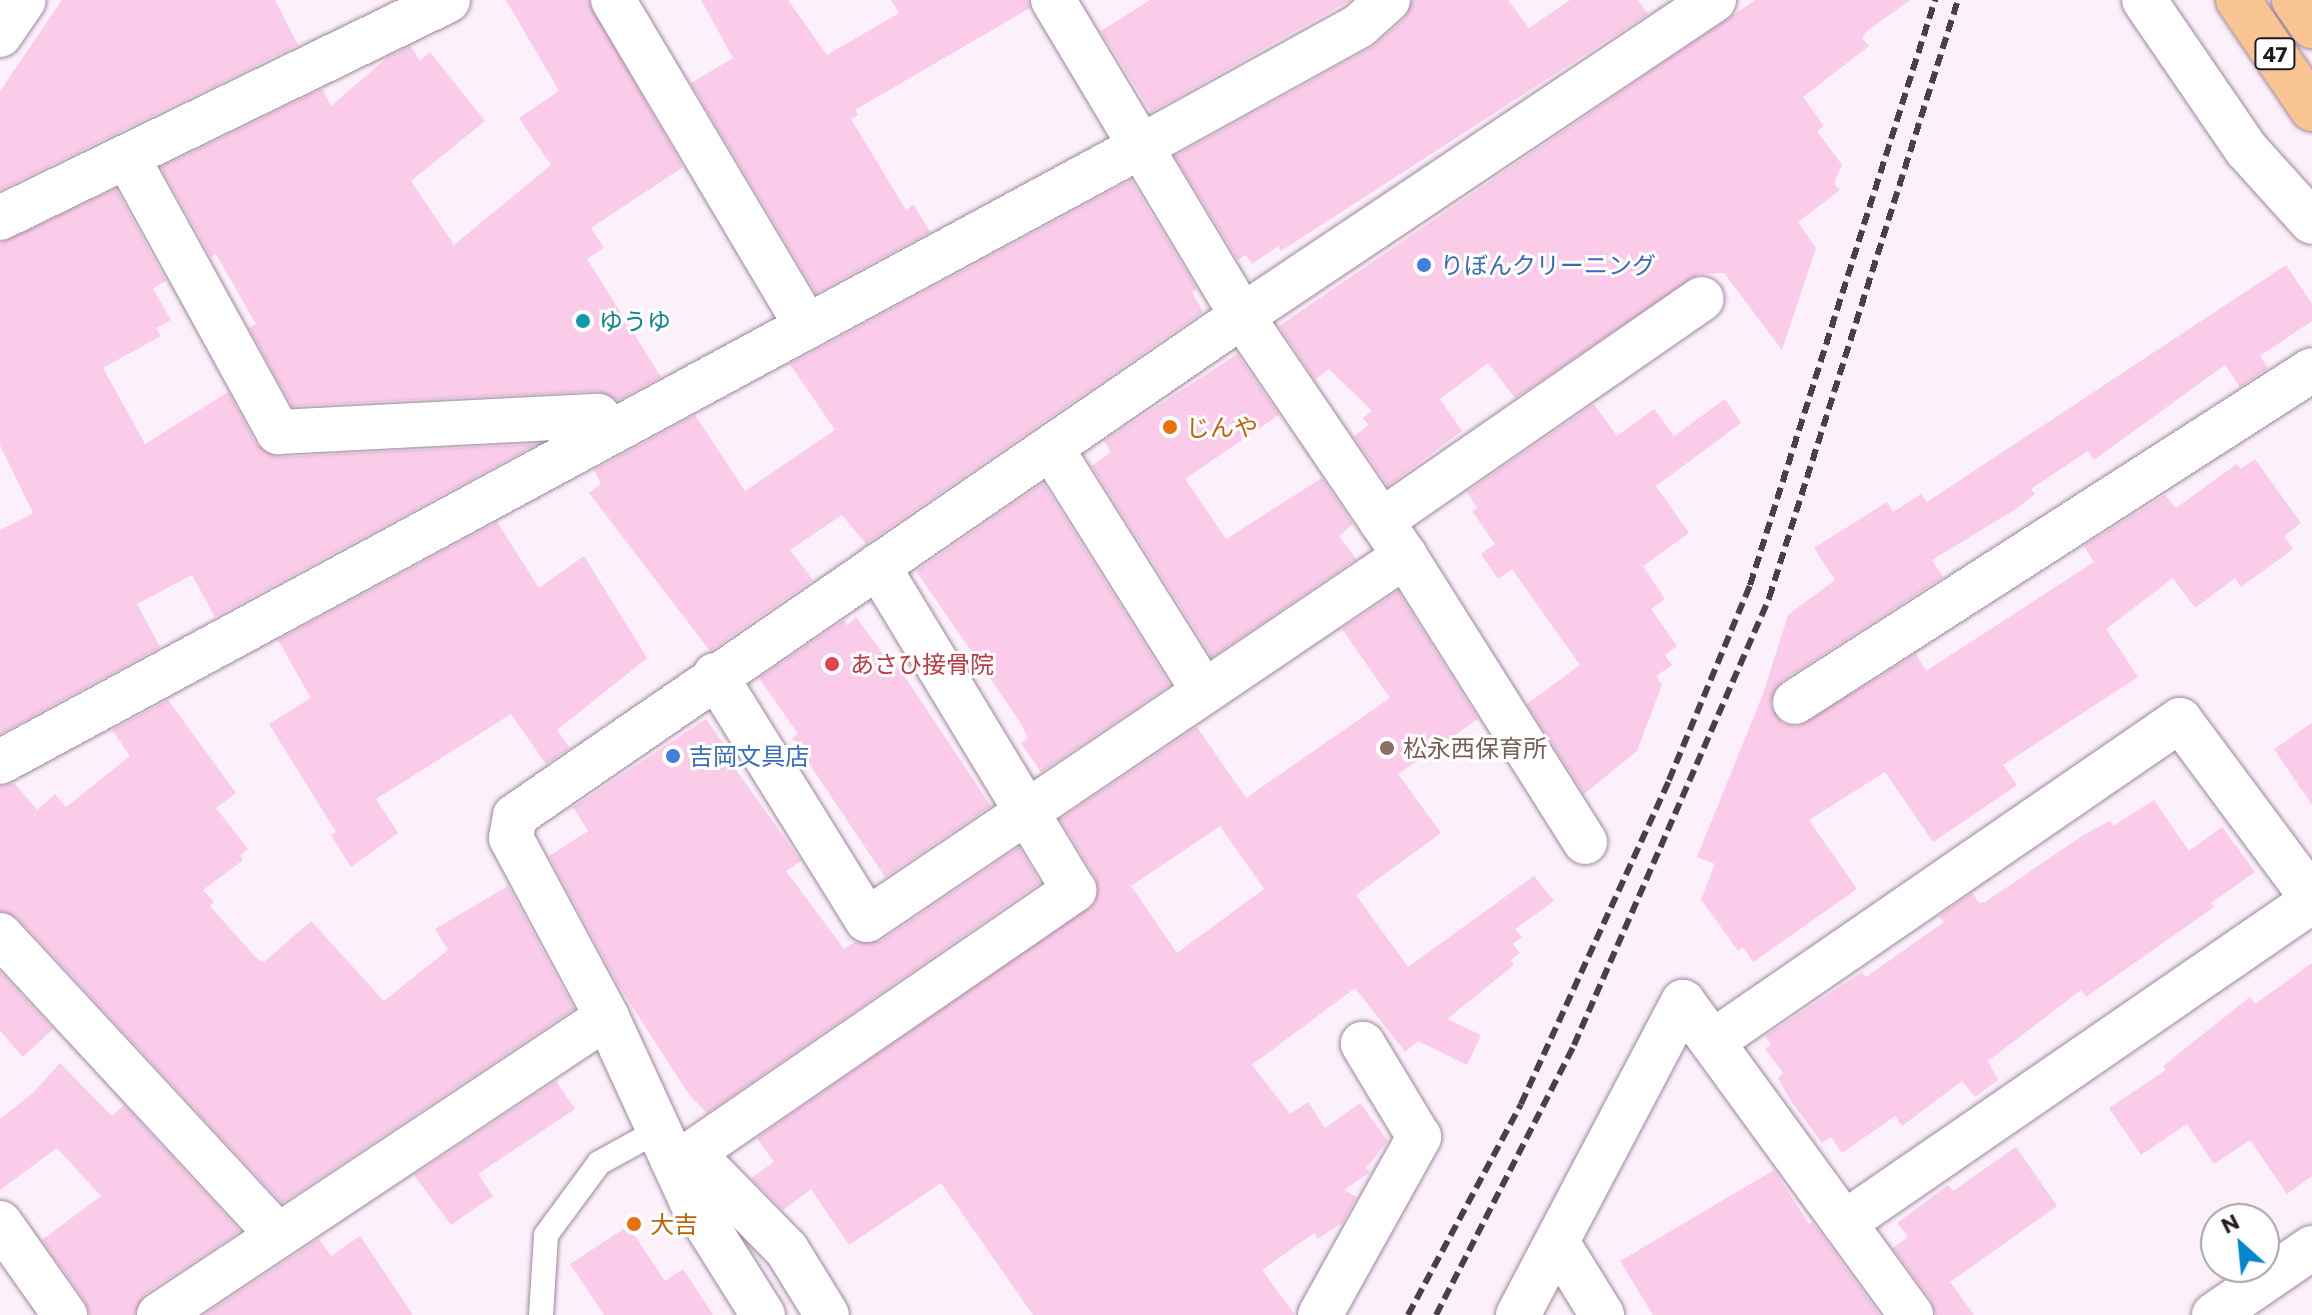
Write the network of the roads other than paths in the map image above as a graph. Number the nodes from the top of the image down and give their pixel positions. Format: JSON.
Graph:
{"nodes":[{"id":1,"x":24,"y":0,"type":"edge"},
{"id":2,"x":448,"y":0,"type":"edge"},
{"id":3,"x":613,"y":0,"type":"edge"},
{"id":4,"x":1053,"y":0,"type":"edge"},
{"id":5,"x":1388,"y":0,"type":"edge"},
{"id":6,"x":1714,"y":0,"type":"edge"},
{"id":7,"x":2144,"y":0,"type":"edge"},
{"id":8,"x":2238,"y":0,"type":"edge"},
{"id":9,"x":2294,"y":0,"type":"edge"},
{"id":10,"x":2312,"y":26,"type":"edge"},
{"id":11,"x":0,"y":35,"type":"edge"},
{"id":12,"x":2312,"y":109,"type":"edge"},
{"id":13,"x":1138,"y":148,"type":"junction"},
{"id":14,"x":127,"y":157,"type":"junction"},
{"id":15,"x":0,"y":218,"type":"edge"},
{"id":16,"x":2312,"y":222,"type":"edge"},
{"id":17,"x":1702,"y":299,"type":"dead end"},
{"id":18,"x":1242,"y":316,"type":"junction"},
{"id":19,"x":807,"y":327,"type":"junction"},
{"id":20,"x":2312,"y":370,"type":"edge"},
{"id":21,"x":612,"y":432,"type":"junction"},
{"id":22,"x":1051,"y":448,"type":"junction"},
{"id":23,"x":1381,"y":521,"type":"junction"},
{"id":24,"x":1405,"y":556,"type":"junction"},
{"id":25,"x":878,"y":566,"type":"junction"},
{"id":26,"x":715,"y":675,"type":"junction"},
{"id":27,"x":1203,"y":690,"type":"junction"},
{"id":28,"x":1795,"y":702,"type":"dead end"},
{"id":29,"x":0,"y":762,"type":"edge"},
{"id":30,"x":1024,"y":809,"type":"junction"},
{"id":31,"x":1585,"y":842,"type":"dead end"},
{"id":32,"x":2312,"y":899,"type":"edge"},
{"id":33,"x":0,"y":935,"type":"edge"},
{"id":34,"x":607,"y":1017,"type":"junction"},
{"id":35,"x":1712,"y":1042,"type":"junction"},
{"id":36,"x":1363,"y":1044,"type":"dead end"},
{"id":37,"x":675,"y":1147,"type":"junction"},
{"id":38,"x":0,"y":1223,"type":"edge"},
{"id":39,"x":1844,"y":1223,"type":"junction"},
{"id":40,"x":276,"y":1233,"type":"junction"},
{"id":41,"x":1557,"y":1242,"type":"junction"},
{"id":42,"x":2312,"y":1248,"type":"edge"},
{"id":43,"x":65,"y":1315,"type":"edge"},
{"id":44,"x":159,"y":1315,"type":"edge"},
{"id":45,"x":541,"y":1315,"type":"edge"},
{"id":46,"x":763,"y":1315,"type":"edge"},
{"id":47,"x":827,"y":1315,"type":"edge"},
{"id":48,"x":1320,"y":1315,"type":"edge"},
{"id":49,"x":1518,"y":1315,"type":"edge"},
{"id":50,"x":1602,"y":1315,"type":"edge"},
{"id":51,"x":1911,"y":1315,"type":"edge"},
{"id":52,"x":2214,"y":1315,"type":"edge"}],
"edges":[{"from":1,"to":11,"type":"street"},
{"from":2,"to":14,"type":"street"},
{"from":3,"to":19,"type":"street"},
{"from":4,"to":13,"type":"street"},
{"from":5,"to":13,"type":"street"},
{"from":6,"to":18,"type":"street"},
{"from":7,"to":16,"type":"street"},
{"from":8,"to":12,"type":"main road","number":"47"},
{"from":9,"to":10,"type":"main road","number":"47"},
{"from":13,"to":18,"type":"street"},
{"from":13,"to":19,"type":"street"},
{"from":14,"to":15,"type":"street"},
{"from":14,"to":21,"type":"street"},
{"from":17,"to":23,"type":"street"},
{"from":18,"to":22,"type":"street"},
{"from":18,"to":23,"type":"street"},
{"from":19,"to":21,"type":"street"},
{"from":20,"to":28,"type":"street"},
{"from":21,"to":29,"type":"street"},
{"from":22,"to":25,"type":"street"},
{"from":22,"to":27,"type":"street"},
{"from":23,"to":24,"type":"street"},
{"from":24,"to":27,"type":"street"},
{"from":24,"to":31,"type":"street"},
{"from":25,"to":26,"type":"street"},
{"from":25,"to":30,"type":"street"},
{"from":26,"to":30,"type":"street"},
{"from":26,"to":34,"type":"street"},
{"from":27,"to":30,"type":"street"},
{"from":30,"to":37,"type":"street"},
{"from":32,"to":35,"type":"street"},
{"from":32,"to":39,"type":"street"},
{"from":33,"to":40,"type":"street"},
{"from":34,"to":37,"type":"street"},
{"from":34,"to":40,"type":"street"},
{"from":35,"to":39,"type":"street"},
{"from":35,"to":41,"type":"street"},
{"from":36,"to":48,"type":"street"},
{"from":37,"to":45,"type":"lane"},
{"from":37,"to":46,"type":"street"},
{"from":37,"to":47,"type":"street"},
{"from":38,"to":43,"type":"street"},
{"from":39,"to":51,"type":"street"},
{"from":40,"to":44,"type":"street"},
{"from":41,"to":49,"type":"street"},
{"from":41,"to":50,"type":"street"},
{"from":42,"to":52,"type":"street"}]}
